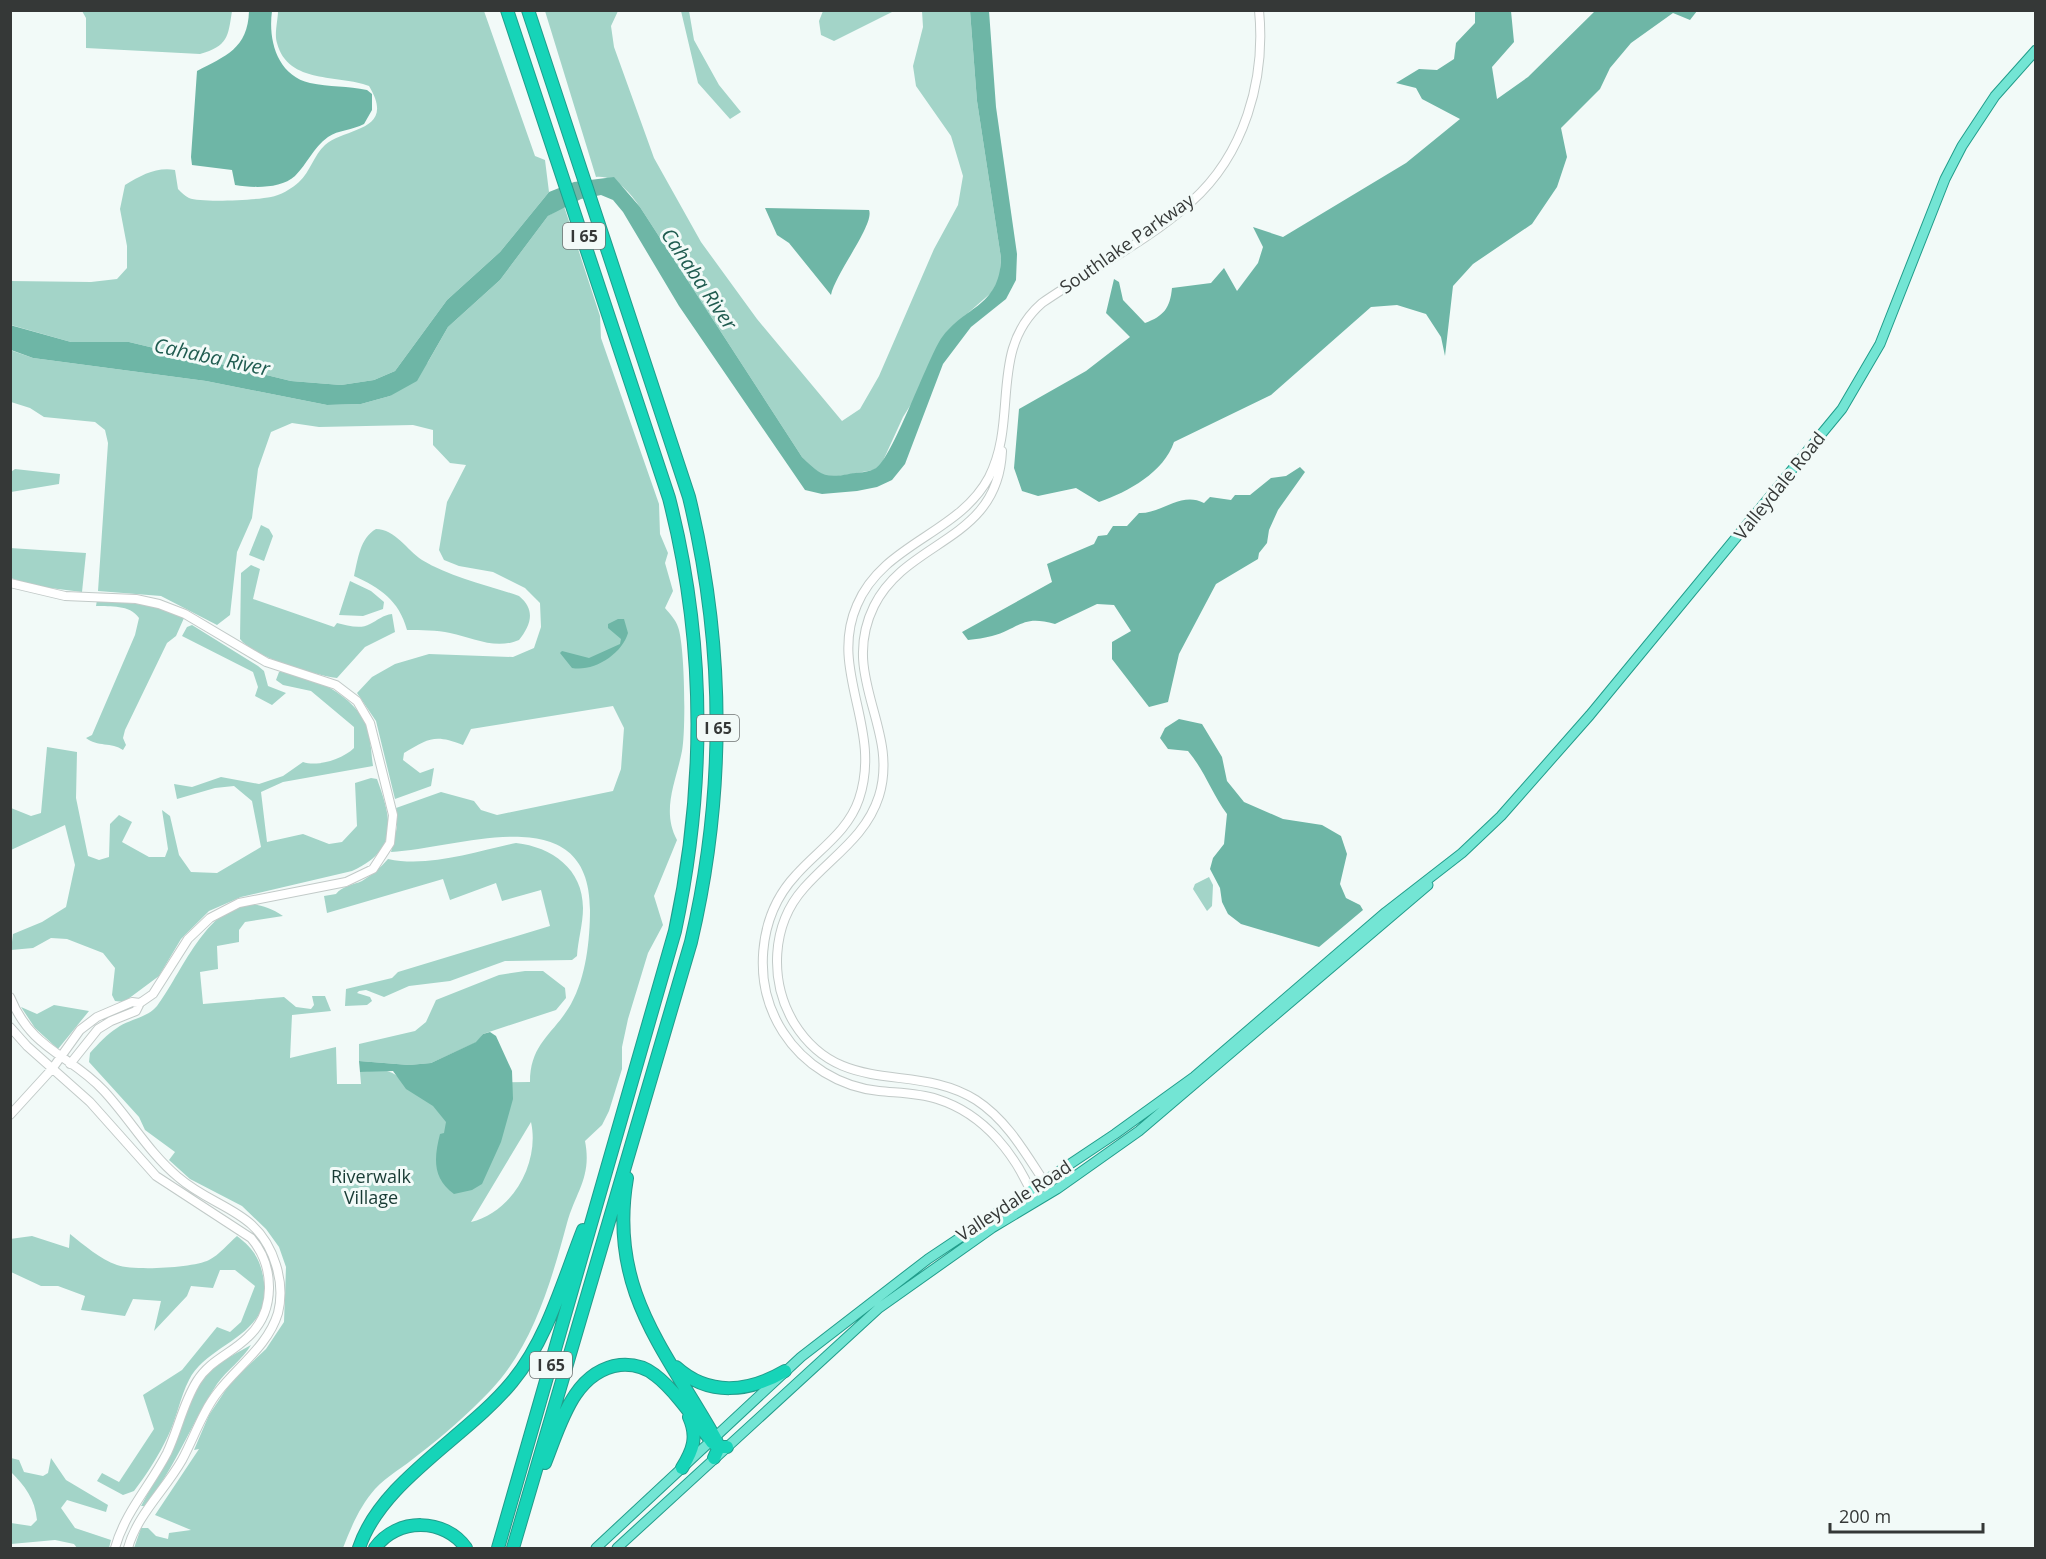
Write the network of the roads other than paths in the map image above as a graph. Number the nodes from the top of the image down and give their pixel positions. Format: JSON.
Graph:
{"nodes":[{"id":1,"x":507,"y":10,"type":"edge"},
{"id":2,"x":528,"y":10,"type":"edge"},
{"id":3,"x":1259,"y":10,"type":"edge"},
{"id":4,"x":2036,"y":50,"type":"edge"},
{"id":5,"x":1001,"y":441,"type":"junction"},
{"id":6,"x":10,"y":583,"type":"edge"},
{"id":7,"x":1444,"y":868,"type":"junction"},
{"id":8,"x":10,"y":997,"type":"edge"},
{"id":9,"x":140,"y":1004,"type":"junction"},
{"id":10,"x":10,"y":1027,"type":"edge"},
{"id":11,"x":60,"y":1058,"type":"junction"},
{"id":12,"x":70,"y":1064,"type":"junction"},
{"id":13,"x":843,"y":1066,"type":"junction"},
{"id":14,"x":52,"y":1069,"type":"junction"},
{"id":15,"x":837,"y":1079,"type":"junction"},
{"id":16,"x":10,"y":1115,"type":"edge"},
{"id":17,"x":631,"y":1150,"type":"junction"},
{"id":18,"x":1043,"y":1181,"type":"junction"},
{"id":19,"x":603,"y":1182,"type":"junction"},
{"id":20,"x":1030,"y":1190,"type":"junction"},
{"id":21,"x":1051,"y":1192,"type":"junction"},
{"id":22,"x":1035,"y":1201,"type":"junction"},
{"id":23,"x":670,"y":1362,"type":"junction"},
{"id":24,"x":785,"y":1371,"type":"junction"},
{"id":25,"x":688,"y":1413,"type":"junction"},
{"id":26,"x":717,"y":1446,"type":"junction"},
{"id":27,"x":682,"y":1468,"type":"junction"},
{"id":28,"x":529,"y":1493,"type":"junction"},
{"id":29,"x":115,"y":1548,"type":"edge"},
{"id":30,"x":128,"y":1548,"type":"edge"},
{"id":31,"x":359,"y":1548,"type":"edge"},
{"id":32,"x":375,"y":1548,"type":"edge"},
{"id":33,"x":466,"y":1548,"type":"edge"},
{"id":34,"x":498,"y":1548,"type":"edge"},
{"id":35,"x":513,"y":1548,"type":"edge"},
{"id":36,"x":596,"y":1548,"type":"edge"},
{"id":37,"x":617,"y":1548,"type":"edge"}],
"edges":[{"from":1,"to":19,"type":"highway","number":"I 65"},
{"from":2,"to":17,"type":"highway","number":"I 65"},
{"from":3,"to":5,"type":"street","name":"Southlake Parkway"},
{"from":4,"to":7,"type":"main road","name":"Valleydale Road"},
{"from":5,"to":13,"type":"street","name":"Southlake Parkway"},
{"from":5,"to":15,"type":"street","name":"Southlake Parkway"},
{"from":6,"to":9,"type":"street"},
{"from":7,"to":18,"type":"main road","name":"Valleydale Road"},
{"from":7,"to":21,"type":"main road","name":"Valleydale Road"},
{"from":8,"to":11,"type":"street"},
{"from":9,"to":11,"type":"street"},
{"from":9,"to":12,"type":"street"},
{"from":10,"to":14,"type":"street"},
{"from":11,"to":12,"type":"street"},
{"from":11,"to":14,"type":"street"},
{"from":12,"to":30,"type":"street"},
{"from":13,"to":15,"type":"street"},
{"from":13,"to":18,"type":"street","name":"Southlake Parkway"},
{"from":14,"to":16,"type":"street"},
{"from":14,"to":29,"type":"street"},
{"from":15,"to":20,"type":"street","name":"Southlake Parkway"},
{"from":17,"to":23,"type":"highway"},
{"from":17,"to":28,"type":"highway","number":"I 65"},
{"from":18,"to":20,"type":"main road","name":"Valleydale Road"},
{"from":18,"to":21,"type":"street","name":"Southlake Parkway"},
{"from":19,"to":31,"type":"highway"},
{"from":19,"to":34,"type":"highway","number":"I 65"},
{"from":20,"to":22,"type":"street","name":"Southlake Parkway"},
{"from":20,"to":24,"type":"main road","name":"Valleydale Road"},
{"from":21,"to":22,"type":"main road","name":"Valleydale Road"},
{"from":22,"to":26,"type":"main road","name":"Valleydale Road"},
{"from":23,"to":24,"type":"highway"},
{"from":23,"to":26,"type":"highway"},
{"from":24,"to":26,"type":"main road","name":"Valleydale Road"},
{"from":25,"to":26,"type":"highway"},
{"from":25,"to":27,"type":"highway"},
{"from":25,"to":28,"type":"highway"},
{"from":26,"to":27,"type":"main road","name":"Valleydale Road"},
{"from":26,"to":37,"type":"main road","name":"Valleydale Road"},
{"from":27,"to":36,"type":"main road","name":"Valleydale Road"},
{"from":28,"to":35,"type":"highway","number":"I 65"},
{"from":32,"to":33,"type":"highway"}]}
